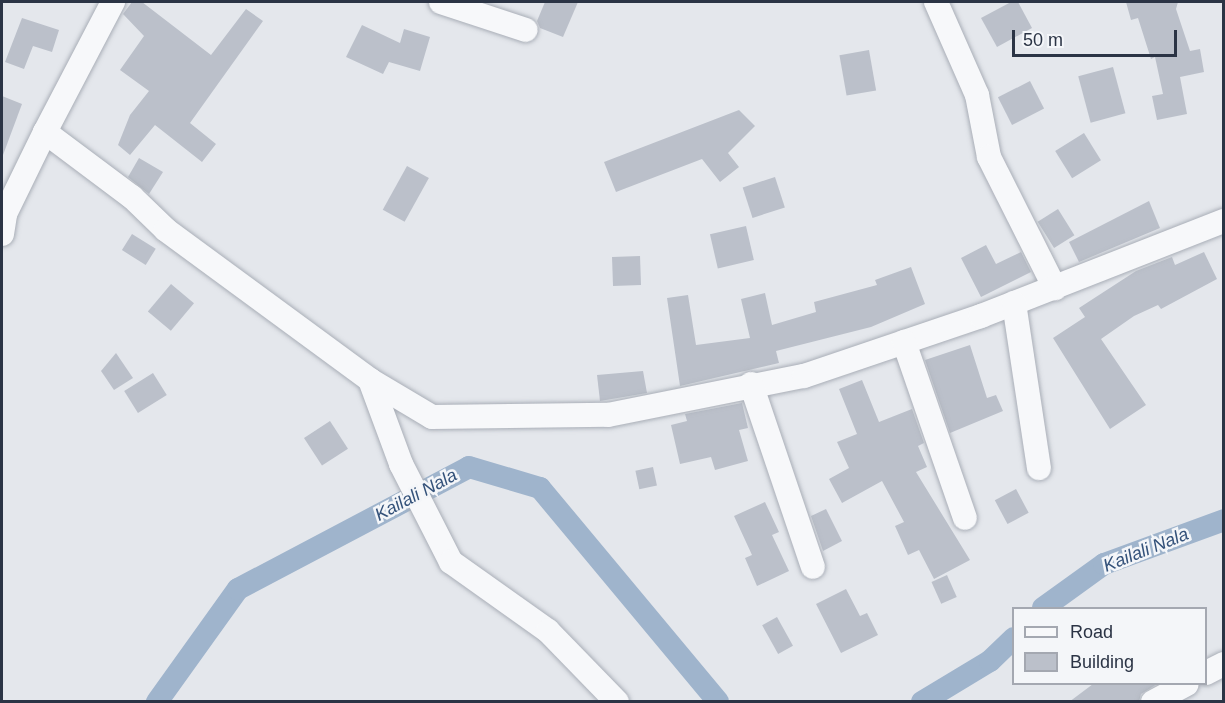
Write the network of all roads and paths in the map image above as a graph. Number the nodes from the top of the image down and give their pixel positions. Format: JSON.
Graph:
{"nodes":[{"id":1,"x":113,"y":2,"type":"edge"},
{"id":2,"x":441,"y":2,"type":"edge"},
{"id":3,"x":936,"y":2,"type":"edge"},
{"id":4,"x":526,"y":30,"type":"dead end"},
{"id":5,"x":45,"y":132,"type":"junction"},
{"id":6,"x":1224,"y":221,"type":"edge"},
{"id":7,"x":2,"y":234,"type":"edge"},
{"id":8,"x":1055,"y":288,"type":"junction"},
{"id":9,"x":1014,"y":303,"type":"junction"},
{"id":10,"x":904,"y":342,"type":"junction"},
{"id":11,"x":370,"y":380,"type":"junction"},
{"id":12,"x":751,"y":384,"type":"junction"},
{"id":13,"x":1039,"y":468,"type":"dead end"},
{"id":14,"x":965,"y":518,"type":"dead end"},
{"id":15,"x":813,"y":567,"type":"dead end"},
{"id":16,"x":1224,"y":664,"type":"edge"},
{"id":17,"x":1207,"y":672,"type":"edge"},
{"id":18,"x":1185,"y":685,"type":"edge"},
{"id":19,"x":616,"y":702,"type":"edge"},
{"id":20,"x":1153,"y":702,"type":"edge"}],
"edges":[{"from":1,"to":5,"type":"street"},
{"from":2,"to":4,"type":"street"},
{"from":3,"to":8,"type":"street"},
{"from":5,"to":7,"type":"street"},
{"from":5,"to":11,"type":"street"},
{"from":6,"to":8,"type":"street"},
{"from":8,"to":9,"type":"street"},
{"from":9,"to":10,"type":"street"},
{"from":9,"to":13,"type":"street"},
{"from":10,"to":12,"type":"street"},
{"from":10,"to":14,"type":"street"},
{"from":11,"to":12,"type":"street"},
{"from":11,"to":19,"type":"street"},
{"from":12,"to":15,"type":"street"},
{"from":16,"to":17,"type":"street"},
{"from":18,"to":20,"type":"street"}]}
